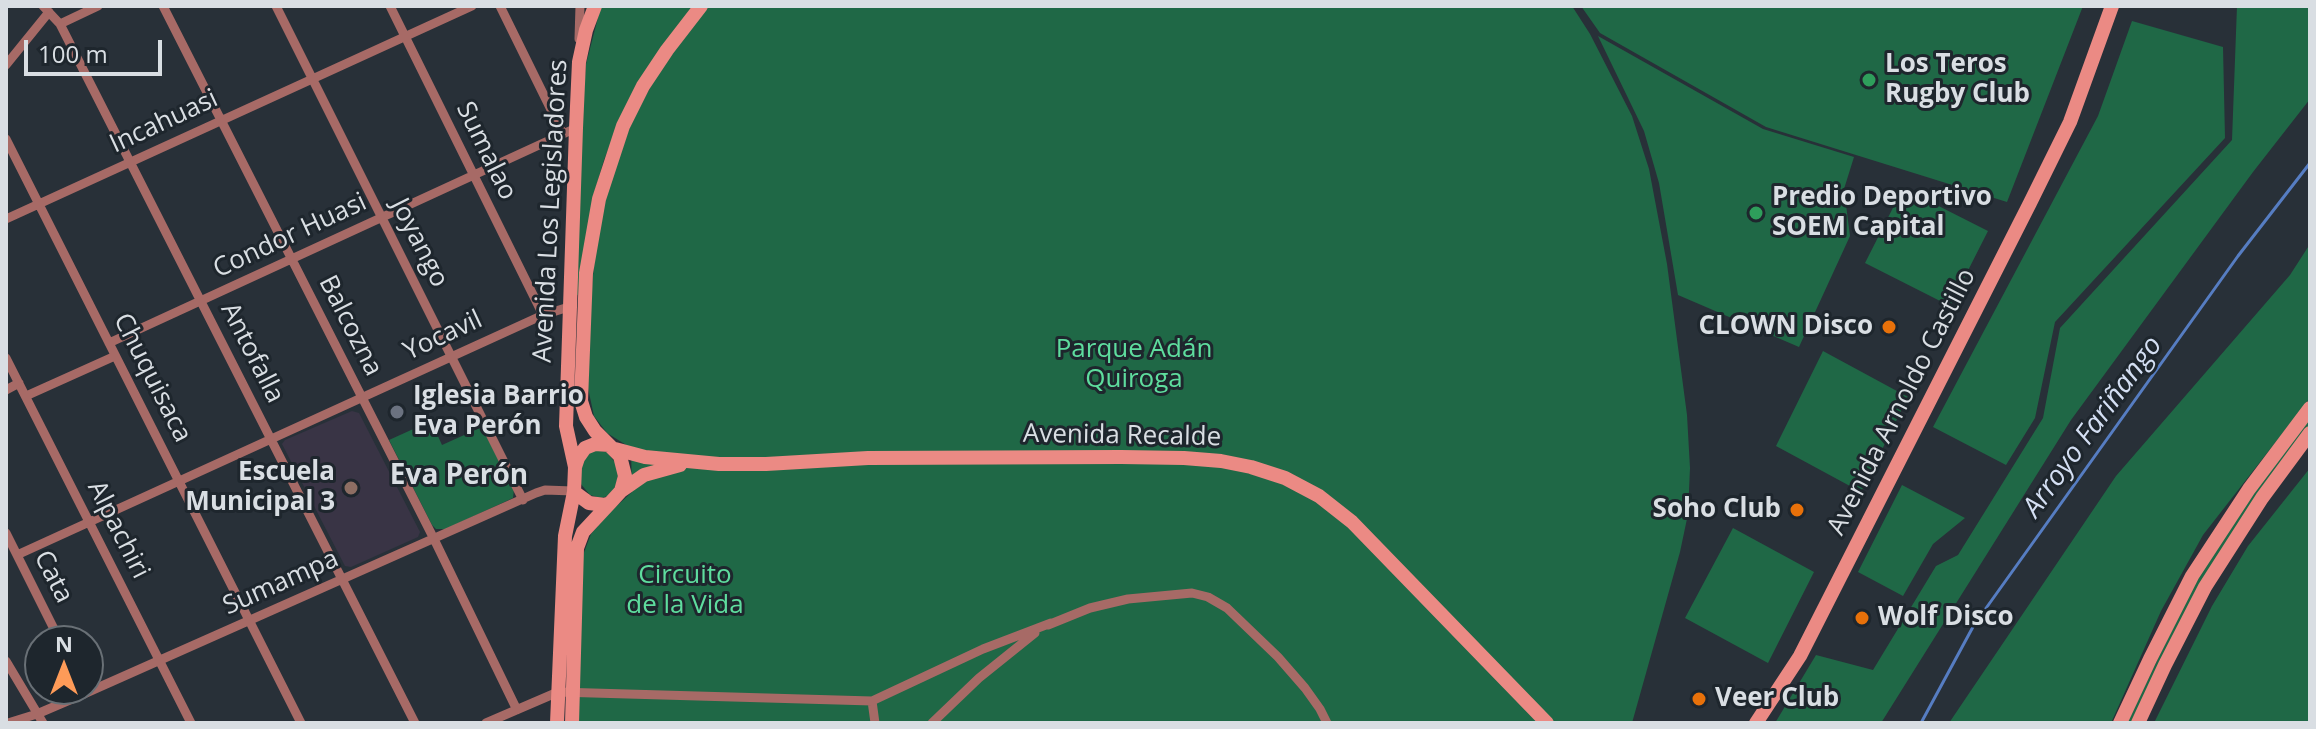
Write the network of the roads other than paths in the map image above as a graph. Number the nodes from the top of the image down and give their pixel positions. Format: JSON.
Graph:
{"nodes":[{"id":1,"x":98,"y":6,"type":"edge"},
{"id":2,"x":163,"y":6,"type":"edge"},
{"id":3,"x":276,"y":6,"type":"edge"},
{"id":4,"x":390,"y":6,"type":"edge"},
{"id":5,"x":472,"y":6,"type":"edge"},
{"id":6,"x":500,"y":6,"type":"edge"},
{"id":7,"x":580,"y":6,"type":"edge"},
{"id":8,"x":595,"y":6,"type":"edge"},
{"id":9,"x":701,"y":6,"type":"edge"},
{"id":10,"x":2112,"y":6,"type":"edge"},
{"id":11,"x":46,"y":9,"type":"edge"},
{"id":12,"x":60,"y":24,"type":"junction"},
{"id":13,"x":405,"y":37,"type":"junction"},
{"id":14,"x":579,"y":62,"type":"junction"},
{"id":15,"x":6,"y":65,"type":"edge"},
{"id":16,"x":312,"y":79,"type":"junction"},
{"id":17,"x":221,"y":121,"type":"junction"},
{"id":18,"x":569,"y":131,"type":"junction"},
{"id":19,"x":6,"y":139,"type":"edge"},
{"id":20,"x":130,"y":162,"type":"junction"},
{"id":21,"x":473,"y":175,"type":"junction"},
{"id":22,"x":39,"y":204,"type":"junction"},
{"id":23,"x":381,"y":218,"type":"junction"},
{"id":24,"x":6,"y":219,"type":"edge"},
{"id":25,"x":291,"y":259,"type":"junction"},
{"id":26,"x":201,"y":301,"type":"junction"},
{"id":27,"x":576,"y":306,"type":"junction"},
{"id":28,"x":543,"y":315,"type":"junction"},
{"id":29,"x":109,"y":343,"type":"junction"},
{"id":30,"x":115,"y":356,"type":"junction"},
{"id":31,"x":451,"y":357,"type":"junction"},
{"id":32,"x":6,"y":358,"type":"edge"},
{"id":33,"x":19,"y":383,"type":"junction"},
{"id":34,"x":6,"y":390,"type":"edge"},
{"id":35,"x":26,"y":396,"type":"junction"},
{"id":36,"x":361,"y":398,"type":"junction"},
{"id":37,"x":2310,"y":408,"type":"edge"},
{"id":38,"x":2310,"y":433,"type":"edge"},
{"id":39,"x":271,"y":439,"type":"junction"},
{"id":40,"x":612,"y":447,"type":"junction"},
{"id":41,"x":692,"y":463,"type":"junction"},
{"id":42,"x":575,"y":467,"type":"junction"},
{"id":43,"x":179,"y":481,"type":"junction"},
{"id":44,"x":574,"y":491,"type":"junction"},
{"id":45,"x":621,"y":491,"type":"junction"},
{"id":46,"x":523,"y":500,"type":"junction"},
{"id":47,"x":610,"y":503,"type":"junction"},
{"id":48,"x":89,"y":522,"type":"junction"},
{"id":49,"x":6,"y":533,"type":"edge"},
{"id":50,"x":434,"y":539,"type":"junction"},
{"id":51,"x":17,"y":555,"type":"junction"},
{"id":52,"x":342,"y":580,"type":"junction"},
{"id":53,"x":250,"y":621,"type":"junction"},
{"id":54,"x":1051,"y":623,"type":"junction"},
{"id":55,"x":52,"y":625,"type":"edge"},
{"id":56,"x":6,"y":661,"type":"edge"},
{"id":57,"x":159,"y":661,"type":"junction"},
{"id":58,"x":104,"y":683,"type":"edge"},
{"id":59,"x":565,"y":692,"type":"junction"},
{"id":60,"x":872,"y":701,"type":"junction"},
{"id":61,"x":62,"y":705,"type":"edge"},
{"id":62,"x":517,"y":710,"type":"junction"},
{"id":63,"x":40,"y":719,"type":"edge"},
{"id":64,"x":8,"y":723,"type":"edge"},
{"id":65,"x":191,"y":723,"type":"edge"},
{"id":66,"x":301,"y":723,"type":"edge"},
{"id":67,"x":415,"y":723,"type":"edge"},
{"id":68,"x":486,"y":723,"type":"edge"},
{"id":69,"x":557,"y":723,"type":"edge"},
{"id":70,"x":572,"y":723,"type":"edge"},
{"id":71,"x":875,"y":723,"type":"edge"},
{"id":72,"x":932,"y":723,"type":"edge"},
{"id":73,"x":1327,"y":723,"type":"edge"},
{"id":74,"x":1547,"y":723,"type":"edge"},
{"id":75,"x":1756,"y":723,"type":"edge"},
{"id":76,"x":2120,"y":723,"type":"edge"},
{"id":77,"x":2138,"y":723,"type":"edge"}],
"edges":[{"from":1,"to":12,"type":"street"},
{"from":2,"to":17,"type":"street","name":"Balcozna"},
{"from":3,"to":16,"type":"street","name":"Joyango"},
{"from":4,"to":13,"type":"street","name":"Sumalao"},
{"from":5,"to":13,"type":"street","name":"Incahuasi"},
{"from":6,"to":18,"type":"street"},
{"from":7,"to":14,"type":"street"},
{"from":8,"to":14,"type":"main road","name":"Avenida Los Legisladores"},
{"from":9,"to":27,"type":"main road","name":"Avenida Los Legisladores"},
{"from":10,"to":75,"type":"main road","name":"Avenida Arnoldo Castillo"},
{"from":11,"to":12,"type":"street","name":"Antofalla"},
{"from":11,"to":15,"type":"street"},
{"from":12,"to":20,"type":"street","name":"Antofalla"},
{"from":13,"to":16,"type":"street","name":"Incahuasi"},
{"from":13,"to":21,"type":"street","name":"Sumalao"},
{"from":14,"to":18,"type":"main road","name":"Avenida Los Legisladores"},
{"from":16,"to":17,"type":"street","name":"Incahuasi"},
{"from":16,"to":23,"type":"street","name":"Joyango"},
{"from":17,"to":20,"type":"street","name":"Incahuasi"},
{"from":17,"to":25,"type":"street","name":"Balcozna"},
{"from":18,"to":21,"type":"street","name":"Condor Huasi"},
{"from":18,"to":27,"type":"main road","name":"Avenida Los Legisladores"},
{"from":19,"to":22,"type":"street","name":"Chuquisaca"},
{"from":20,"to":22,"type":"street","name":"Incahuasi"},
{"from":20,"to":26,"type":"street","name":"Antofalla"},
{"from":21,"to":23,"type":"street","name":"Condor Huasi"},
{"from":21,"to":28,"type":"street","name":"Sumalao"},
{"from":22,"to":24,"type":"street","name":"Incahuasi"},
{"from":22,"to":29,"type":"street","name":"Chuquisaca"},
{"from":23,"to":25,"type":"street","name":"Condor Huasi"},
{"from":23,"to":31,"type":"street","name":"Joyango"},
{"from":25,"to":26,"type":"street","name":"Condor Huasi"},
{"from":25,"to":36,"type":"street","name":"Balcozna"},
{"from":26,"to":29,"type":"street","name":"Condor Huasi"},
{"from":26,"to":39,"type":"street","name":"Antofalla"},
{"from":27,"to":28,"type":"street","name":"Yocavil"},
{"from":27,"to":40,"type":"main road","name":"Avenida Los Legisladores"},
{"from":27,"to":42,"type":"main road","name":"Avenida Los Legisladores"},
{"from":28,"to":31,"type":"street","name":"Yocavil"},
{"from":29,"to":30,"type":"street","name":"Chuquisaca"},
{"from":30,"to":35,"type":"street"},
{"from":30,"to":43,"type":"street","name":"Chuquisaca"},
{"from":31,"to":36,"type":"street","name":"Yocavil"},
{"from":31,"to":46,"type":"street","name":"Joyango"},
{"from":32,"to":33,"type":"street","name":"Alpachiri"},
{"from":33,"to":34,"type":"street"},
{"from":33,"to":35,"type":"street","name":"Alpachiri"},
{"from":35,"to":48,"type":"street","name":"Alpachiri"},
{"from":36,"to":39,"type":"street","name":"Yocavil"},
{"from":36,"to":50,"type":"street","name":"Balcozna"},
{"from":37,"to":76,"type":"main road"},
{"from":38,"to":77,"type":"main road"},
{"from":39,"to":43,"type":"street","name":"Yocavil"},
{"from":39,"to":52,"type":"street","name":"Antofalla"},
{"from":40,"to":41,"type":"main road","name":"Avenida Recalde"},
{"from":40,"to":42,"type":"main road"},
{"from":40,"to":45,"type":"main road"},
{"from":41,"to":45,"type":"main road","name":"Avenida Recalde"},
{"from":41,"to":74,"type":"main road","name":"Avenida Recalde"},
{"from":42,"to":44,"type":"main road"},
{"from":43,"to":48,"type":"street","name":"Yocavil"},
{"from":43,"to":53,"type":"street","name":"Chuquisaca"},
{"from":44,"to":46,"type":"street","name":"Sumampa"},
{"from":44,"to":47,"type":"main road"},
{"from":44,"to":59,"type":"main road"},
{"from":45,"to":47,"type":"main road"},
{"from":46,"to":50,"type":"street","name":"Sumampa"},
{"from":47,"to":59,"type":"main road"},
{"from":48,"to":51,"type":"street","name":"Yocavil"},
{"from":48,"to":57,"type":"street","name":"Alpachiri"},
{"from":49,"to":51,"type":"street","name":"Cata"},
{"from":50,"to":52,"type":"street","name":"Sumampa"},
{"from":50,"to":62,"type":"street","name":"Balcozna"},
{"from":51,"to":55,"type":"street","name":"Cata"},
{"from":52,"to":53,"type":"street","name":"Sumampa"},
{"from":52,"to":67,"type":"street","name":"Antofalla"},
{"from":53,"to":57,"type":"street","name":"Sumampa"},
{"from":53,"to":66,"type":"street","name":"Chuquisaca"},
{"from":54,"to":60,"type":"street"},
{"from":54,"to":72,"type":"street"},
{"from":54,"to":73,"type":"street"},
{"from":56,"to":63,"type":"street"},
{"from":57,"to":58,"type":"street","name":"Sumampa"},
{"from":57,"to":65,"type":"street","name":"Alpachiri"},
{"from":59,"to":60,"type":"street"},
{"from":59,"to":62,"type":"street"},
{"from":59,"to":69,"type":"main road"},
{"from":59,"to":70,"type":"main road"},
{"from":60,"to":71,"type":"street"},
{"from":61,"to":63,"type":"street","name":"Sumampa"},
{"from":62,"to":68,"type":"street"},
{"from":63,"to":64,"type":"street","name":"Sumampa"}]}
